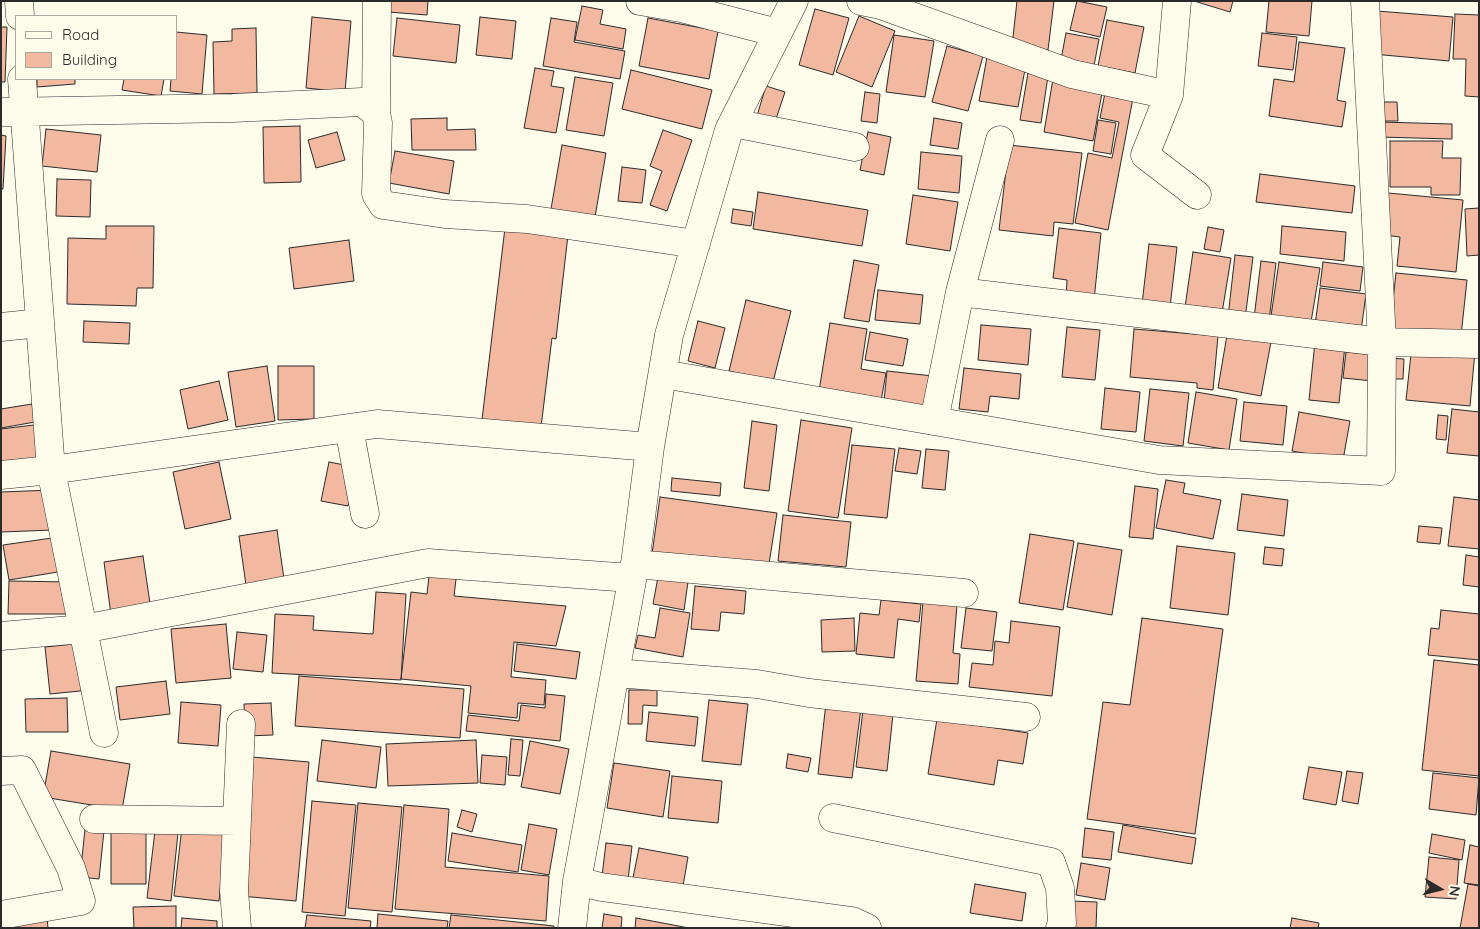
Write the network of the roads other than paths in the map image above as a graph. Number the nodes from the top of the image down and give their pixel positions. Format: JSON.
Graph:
{"nodes":[{"id":1,"x":19,"y":1,"type":"edge"},
{"id":2,"x":377,"y":1,"type":"edge"},
{"id":3,"x":640,"y":1,"type":"edge"},
{"id":4,"x":794,"y":1,"type":"edge"},
{"id":5,"x":861,"y":1,"type":"edge"},
{"id":6,"x":1178,"y":1,"type":"edge"},
{"id":7,"x":1365,"y":1,"type":"edge"},
{"id":8,"x":20,"y":15,"type":"edge"},
{"id":9,"x":778,"y":33,"type":"junction"},
{"id":10,"x":22,"y":80,"type":"edge"},
{"id":11,"x":1170,"y":95,"type":"junction"},
{"id":12,"x":12,"y":112,"type":"edge"},
{"id":13,"x":376,"y":114,"type":"junction"},
{"id":14,"x":733,"y":124,"type":"junction"},
{"id":15,"x":1000,"y":140,"type":"dead end"},
{"id":16,"x":855,"y":147,"type":"dead end"},
{"id":17,"x":1196,"y":195,"type":"dead end"},
{"id":18,"x":696,"y":244,"type":"junction"},
{"id":19,"x":960,"y":292,"type":"junction"},
{"id":20,"x":40,"y":323,"type":"junction"},
{"id":21,"x":1,"y":327,"type":"edge"},
{"id":22,"x":1382,"y":342,"type":"junction"},
{"id":23,"x":1479,"y":344,"type":"edge"},
{"id":24,"x":663,"y":374,"type":"junction"},
{"id":25,"x":934,"y":421,"type":"junction"},
{"id":26,"x":349,"y":428,"type":"junction"},
{"id":27,"x":650,"y":447,"type":"junction"},
{"id":28,"x":51,"y":470,"type":"junction"},
{"id":29,"x":1,"y":475,"type":"edge"},
{"id":30,"x":365,"y":514,"type":"dead end"},
{"id":31,"x":635,"y":564,"type":"junction"},
{"id":32,"x":964,"y":592,"type":"dead end"},
{"id":33,"x":83,"y":629,"type":"junction"},
{"id":34,"x":1,"y":636,"type":"edge"},
{"id":35,"x":615,"y":673,"type":"junction"},
{"id":36,"x":1026,"y":717,"type":"dead end"},
{"id":37,"x":241,"y":724,"type":"dead end"},
{"id":38,"x":104,"y":733,"type":"dead end"},
{"id":39,"x":1,"y":771,"type":"edge"},
{"id":40,"x":834,"y":818,"type":"dead end"},
{"id":41,"x":94,"y":819,"type":"dead end"},
{"id":42,"x":237,"y":821,"type":"junction"},
{"id":43,"x":577,"y":881,"type":"junction"},
{"id":44,"x":1,"y":915,"type":"edge"},
{"id":45,"x":237,"y":928,"type":"edge"},
{"id":46,"x":572,"y":928,"type":"edge"},
{"id":47,"x":867,"y":928,"type":"edge"},
{"id":48,"x":1060,"y":928,"type":"edge"}],
"edges":[{"from":1,"to":8,"type":"street"},
{"from":2,"to":13,"type":"street"},
{"from":3,"to":9,"type":"street"},
{"from":4,"to":9,"type":"street"},
{"from":5,"to":11,"type":"street"},
{"from":6,"to":11,"type":"street"},
{"from":7,"to":22,"type":"street"},
{"from":9,"to":14,"type":"street"},
{"from":10,"to":12,"type":"street"},
{"from":11,"to":17,"type":"street"},
{"from":12,"to":13,"type":"street"},
{"from":12,"to":20,"type":"street"},
{"from":13,"to":18,"type":"street"},
{"from":14,"to":16,"type":"street"},
{"from":14,"to":18,"type":"street"},
{"from":15,"to":19,"type":"street"},
{"from":18,"to":24,"type":"street"},
{"from":19,"to":22,"type":"street"},
{"from":19,"to":25,"type":"street"},
{"from":20,"to":21,"type":"street"},
{"from":20,"to":28,"type":"street"},
{"from":22,"to":23,"type":"street"},
{"from":22,"to":25,"type":"street"},
{"from":24,"to":25,"type":"street"},
{"from":24,"to":27,"type":"street"},
{"from":26,"to":27,"type":"street"},
{"from":26,"to":28,"type":"street"},
{"from":26,"to":30,"type":"street"},
{"from":27,"to":31,"type":"street"},
{"from":28,"to":29,"type":"street"},
{"from":28,"to":33,"type":"street"},
{"from":31,"to":32,"type":"street"},
{"from":31,"to":33,"type":"street"},
{"from":31,"to":35,"type":"street"},
{"from":33,"to":34,"type":"street"},
{"from":33,"to":38,"type":"street"},
{"from":35,"to":36,"type":"street"},
{"from":35,"to":43,"type":"street"},
{"from":37,"to":42,"type":"street"},
{"from":39,"to":44,"type":"street"},
{"from":40,"to":48,"type":"street"},
{"from":41,"to":42,"type":"street"},
{"from":42,"to":45,"type":"street"},
{"from":43,"to":46,"type":"street"},
{"from":43,"to":47,"type":"street"}]}
